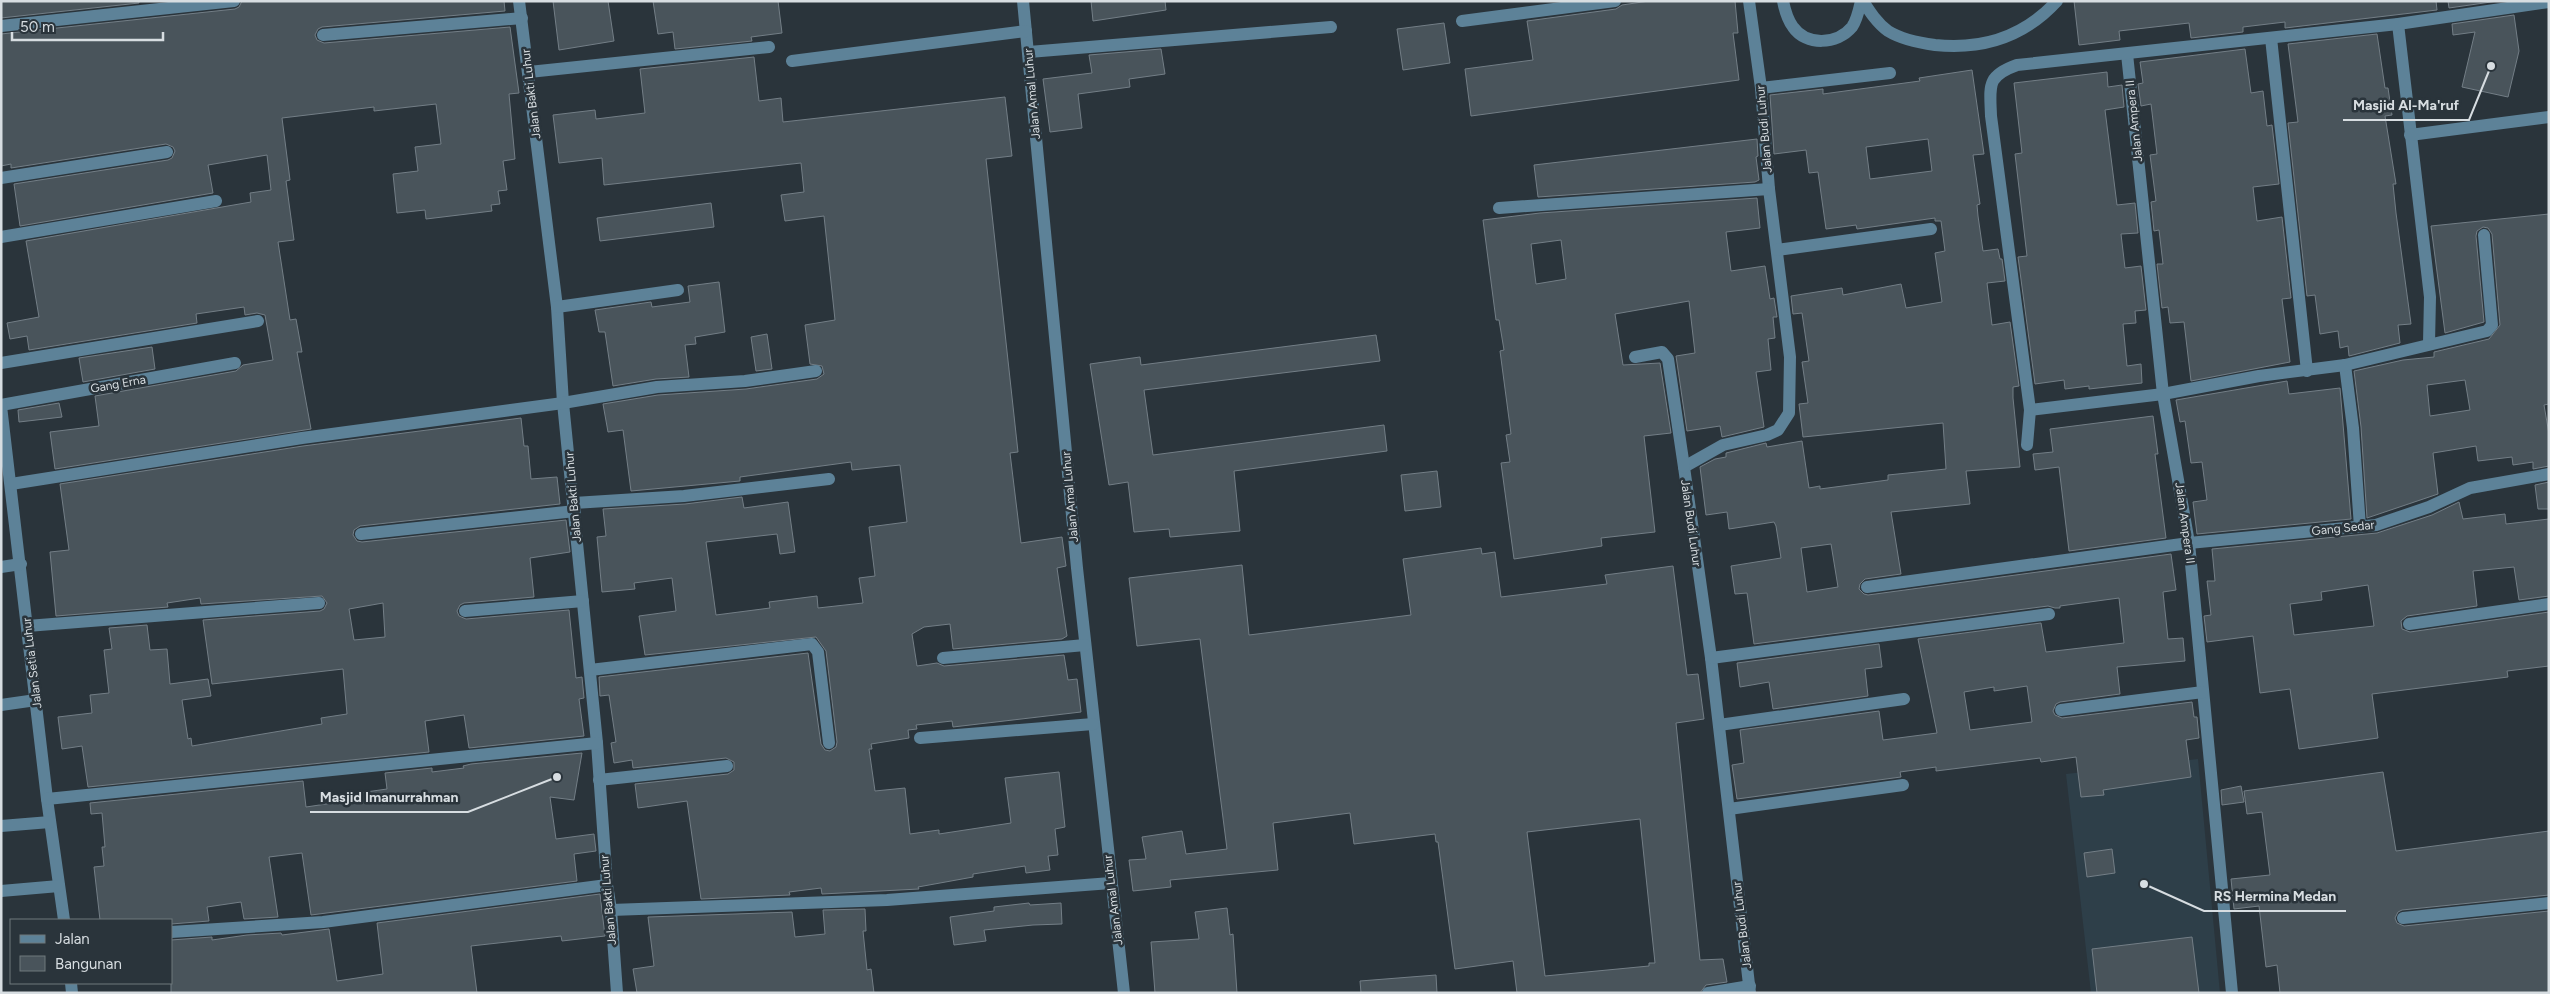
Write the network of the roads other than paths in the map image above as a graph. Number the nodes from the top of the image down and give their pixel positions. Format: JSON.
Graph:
{"nodes":[{"id":1,"x":234,"y":1,"type":"edge"},
{"id":2,"x":520,"y":1,"type":"edge"},
{"id":3,"x":1023,"y":1,"type":"edge"},
{"id":4,"x":1615,"y":1,"type":"edge"},
{"id":5,"x":1748,"y":1,"type":"edge"},
{"id":6,"x":1784,"y":1,"type":"edge"},
{"id":7,"x":1862,"y":1,"type":"edge"},
{"id":8,"x":2056,"y":1,"type":"edge"},
{"id":9,"x":2549,"y":2,"type":"edge"},
{"id":10,"x":522,"y":18,"type":"junction"},
{"id":11,"x":1462,"y":21,"type":"dead end"},
{"id":12,"x":2398,"y":24,"type":"junction"},
{"id":13,"x":1,"y":26,"type":"edge"},
{"id":14,"x":1331,"y":27,"type":"dead end"},
{"id":15,"x":1026,"y":31,"type":"junction"},
{"id":16,"x":323,"y":35,"type":"dead end"},
{"id":17,"x":2271,"y":38,"type":"junction"},
{"id":18,"x":769,"y":47,"type":"dead end"},
{"id":19,"x":1028,"y":52,"type":"junction"},
{"id":20,"x":2127,"y":54,"type":"junction"},
{"id":21,"x":792,"y":60,"type":"dead end"},
{"id":22,"x":529,"y":72,"type":"junction"},
{"id":23,"x":1890,"y":73,"type":"dead end"},
{"id":24,"x":1761,"y":88,"type":"junction"},
{"id":25,"x":2549,"y":117,"type":"edge"},
{"id":26,"x":2410,"y":134,"type":"junction"},
{"id":27,"x":167,"y":152,"type":"dead end"},
{"id":28,"x":1,"y":178,"type":"edge"},
{"id":29,"x":1769,"y":189,"type":"junction"},
{"id":30,"x":216,"y":201,"type":"dead end"},
{"id":31,"x":1499,"y":208,"type":"dead end"},
{"id":32,"x":1931,"y":229,"type":"dead end"},
{"id":33,"x":2484,"y":235,"type":"dead end"},
{"id":34,"x":1,"y":237,"type":"edge"},
{"id":35,"x":1777,"y":250,"type":"junction"},
{"id":36,"x":678,"y":290,"type":"dead end"},
{"id":37,"x":557,"y":307,"type":"junction"},
{"id":38,"x":258,"y":321,"type":"dead end"},
{"id":39,"x":2429,"y":343,"type":"junction"},
{"id":40,"x":1635,"y":357,"type":"dead end"},
{"id":41,"x":1,"y":363,"type":"edge"},
{"id":42,"x":235,"y":363,"type":"dead end"},
{"id":43,"x":2345,"y":365,"type":"junction"},
{"id":44,"x":816,"y":371,"type":"dead end"},
{"id":45,"x":2307,"y":371,"type":"junction"},
{"id":46,"x":2164,"y":394,"type":"junction"},
{"id":47,"x":564,"y":403,"type":"junction"},
{"id":48,"x":1,"y":405,"type":"edge"},
{"id":49,"x":2030,"y":410,"type":"junction"},
{"id":50,"x":2027,"y":446,"type":"dead end"},
{"id":51,"x":1684,"y":467,"type":"junction"},
{"id":52,"x":2549,"y":474,"type":"edge"},
{"id":53,"x":830,"y":480,"type":"dead end"},
{"id":54,"x":11,"y":484,"type":"junction"},
{"id":55,"x":574,"y":507,"type":"junction"},
{"id":56,"x":2360,"y":527,"type":"junction"},
{"id":57,"x":361,"y":534,"type":"dead end"},
{"id":58,"x":2188,"y":544,"type":"junction"},
{"id":59,"x":21,"y":564,"type":"junction"},
{"id":60,"x":1,"y":567,"type":"edge"},
{"id":61,"x":1867,"y":587,"type":"dead end"},
{"id":62,"x":583,"y":601,"type":"junction"},
{"id":63,"x":319,"y":603,"type":"dead end"},
{"id":64,"x":2549,"y":604,"type":"edge"},
{"id":65,"x":465,"y":611,"type":"dead end"},
{"id":66,"x":2049,"y":614,"type":"dead end"},
{"id":67,"x":2409,"y":624,"type":"dead end"},
{"id":68,"x":27,"y":626,"type":"junction"},
{"id":69,"x":1085,"y":645,"type":"junction"},
{"id":70,"x":942,"y":658,"type":"dead end"},
{"id":71,"x":1711,"y":658,"type":"junction"},
{"id":72,"x":590,"y":670,"type":"junction"},
{"id":73,"x":2203,"y":692,"type":"junction"},
{"id":74,"x":1904,"y":699,"type":"dead end"},
{"id":75,"x":36,"y":700,"type":"junction"},
{"id":76,"x":1,"y":706,"type":"edge"},
{"id":77,"x":2061,"y":710,"type":"dead end"},
{"id":78,"x":1093,"y":724,"type":"junction"},
{"id":79,"x":1719,"y":725,"type":"junction"},
{"id":80,"x":920,"y":738,"type":"dead end"},
{"id":81,"x":597,"y":744,"type":"junction"},
{"id":82,"x":829,"y":744,"type":"dead end"},
{"id":83,"x":727,"y":766,"type":"dead end"},
{"id":84,"x":599,"y":780,"type":"junction"},
{"id":85,"x":1903,"y":785,"type":"dead end"},
{"id":86,"x":47,"y":799,"type":"junction"},
{"id":87,"x":1729,"y":809,"type":"junction"},
{"id":88,"x":50,"y":822,"type":"junction"},
{"id":89,"x":1,"y":826,"type":"edge"},
{"id":90,"x":1111,"y":883,"type":"junction"},
{"id":91,"x":606,"y":885,"type":"junction"},
{"id":92,"x":59,"y":886,"type":"junction"},
{"id":93,"x":1,"y":891,"type":"edge"},
{"id":94,"x":2549,"y":903,"type":"edge"},
{"id":95,"x":611,"y":910,"type":"junction"},
{"id":96,"x":2403,"y":918,"type":"dead end"},
{"id":97,"x":64,"y":919,"type":"edge"},
{"id":98,"x":172,"y":932,"type":"edge"},
{"id":99,"x":1750,"y":989,"type":"edge"},
{"id":100,"x":617,"y":993,"type":"edge"},
{"id":101,"x":1124,"y":993,"type":"edge"},
{"id":102,"x":1708,"y":993,"type":"edge"},
{"id":103,"x":2232,"y":993,"type":"edge"}],
"edges":[{"from":1,"to":13,"type":"street"},
{"from":2,"to":10,"type":"street","name":"Jalan Bakti Luhur"},
{"from":3,"to":15,"type":"street","name":"Jalan Amal Luhur"},
{"from":4,"to":11,"type":"street"},
{"from":5,"to":24,"type":"street","name":"Jalan Budi Luhur"},
{"from":6,"to":7,"type":"street"},
{"from":7,"to":8,"type":"street"},
{"from":9,"to":12,"type":"street"},
{"from":10,"to":16,"type":"street"},
{"from":10,"to":22,"type":"street","name":"Jalan Bakti Luhur"},
{"from":12,"to":17,"type":"street"},
{"from":12,"to":26,"type":"street"},
{"from":14,"to":19,"type":"street"},
{"from":15,"to":19,"type":"street","name":"Jalan Amal Luhur"},
{"from":15,"to":21,"type":"street"},
{"from":17,"to":20,"type":"street"},
{"from":17,"to":45,"type":"street"},
{"from":18,"to":22,"type":"street"},
{"from":19,"to":69,"type":"street","name":"Jalan Amal Luhur"},
{"from":20,"to":46,"type":"street","name":"Jalan Ampera II"},
{"from":20,"to":49,"type":"street"},
{"from":22,"to":37,"type":"street","name":"Jalan Bakti Luhur"},
{"from":23,"to":24,"type":"street"},
{"from":24,"to":29,"type":"street","name":"Jalan Budi Luhur"},
{"from":25,"to":26,"type":"street"},
{"from":26,"to":39,"type":"street"},
{"from":27,"to":28,"type":"street"},
{"from":29,"to":31,"type":"street"},
{"from":29,"to":35,"type":"street","name":"Jalan Budi Luhur"},
{"from":30,"to":34,"type":"street"},
{"from":32,"to":35,"type":"street"},
{"from":33,"to":39,"type":"street"},
{"from":35,"to":51,"type":"street","name":"Jalan Budi Luhur"},
{"from":36,"to":37,"type":"street"},
{"from":37,"to":47,"type":"street","name":"Jalan Bakti Luhur"},
{"from":38,"to":41,"type":"street"},
{"from":39,"to":43,"type":"street"},
{"from":40,"to":51,"type":"street"},
{"from":42,"to":48,"type":"street","name":"Gang Erna"},
{"from":43,"to":45,"type":"street"},
{"from":43,"to":56,"type":"street"},
{"from":44,"to":47,"type":"street"},
{"from":45,"to":46,"type":"street"},
{"from":46,"to":49,"type":"street"},
{"from":46,"to":58,"type":"street","name":"Jalan Ampera II"},
{"from":47,"to":54,"type":"street"},
{"from":47,"to":55,"type":"street","name":"Jalan Bakti Luhur"},
{"from":48,"to":54,"type":"street","name":"Jalan Setia Luhur"},
{"from":49,"to":50,"type":"street"},
{"from":51,"to":71,"type":"street","name":"Jalan Budi Luhur"},
{"from":52,"to":56,"type":"street","name":"Gang Sedar"},
{"from":53,"to":55,"type":"street"},
{"from":54,"to":59,"type":"street","name":"Jalan Setia Luhur"},
{"from":55,"to":57,"type":"street"},
{"from":55,"to":62,"type":"street","name":"Jalan Bakti Luhur"},
{"from":56,"to":58,"type":"street","name":"Gang Sedar"},
{"from":58,"to":61,"type":"street","name":"Gang Sedar"},
{"from":58,"to":73,"type":"street","name":"Jalan Ampera II"},
{"from":59,"to":60,"type":"street"},
{"from":59,"to":68,"type":"street","name":"Jalan Setia Luhur"},
{"from":62,"to":65,"type":"street"},
{"from":62,"to":72,"type":"street","name":"Jalan Bakti Luhur"},
{"from":63,"to":68,"type":"street"},
{"from":64,"to":67,"type":"street"},
{"from":66,"to":71,"type":"street"},
{"from":68,"to":75,"type":"street","name":"Jalan Setia Luhur"},
{"from":69,"to":70,"type":"street"},
{"from":69,"to":78,"type":"street","name":"Jalan Amal Luhur"},
{"from":71,"to":79,"type":"street","name":"Jalan Budi Luhur"},
{"from":72,"to":81,"type":"street","name":"Jalan Bakti Luhur"},
{"from":72,"to":82,"type":"street"},
{"from":73,"to":77,"type":"street"},
{"from":73,"to":103,"type":"street","name":"Jalan Ampera II"},
{"from":74,"to":79,"type":"street"},
{"from":75,"to":76,"type":"street"},
{"from":75,"to":86,"type":"street","name":"Jalan Setia Luhur"},
{"from":78,"to":80,"type":"street"},
{"from":78,"to":90,"type":"street","name":"Jalan Amal Luhur"},
{"from":79,"to":87,"type":"street","name":"Jalan Budi Luhur"},
{"from":81,"to":84,"type":"street","name":"Jalan Bakti Luhur"},
{"from":81,"to":86,"type":"street"},
{"from":83,"to":84,"type":"street"},
{"from":84,"to":91,"type":"street","name":"Jalan Bakti Luhur"},
{"from":85,"to":87,"type":"street"},
{"from":86,"to":88,"type":"street","name":"Jalan Setia Luhur"},
{"from":87,"to":99,"type":"street","name":"Jalan Budi Luhur"},
{"from":88,"to":89,"type":"street"},
{"from":88,"to":92,"type":"street","name":"Jalan Setia Luhur"},
{"from":90,"to":95,"type":"street"},
{"from":90,"to":101,"type":"street","name":"Jalan Amal Luhur"},
{"from":91,"to":95,"type":"street","name":"Jalan Bakti Luhur"},
{"from":91,"to":98,"type":"street"},
{"from":92,"to":93,"type":"street"},
{"from":92,"to":97,"type":"street","name":"Jalan Setia Luhur"},
{"from":94,"to":96,"type":"street"},
{"from":95,"to":100,"type":"street","name":"Jalan Bakti Luhur"},
{"from":99,"to":102,"type":"street"}]}
